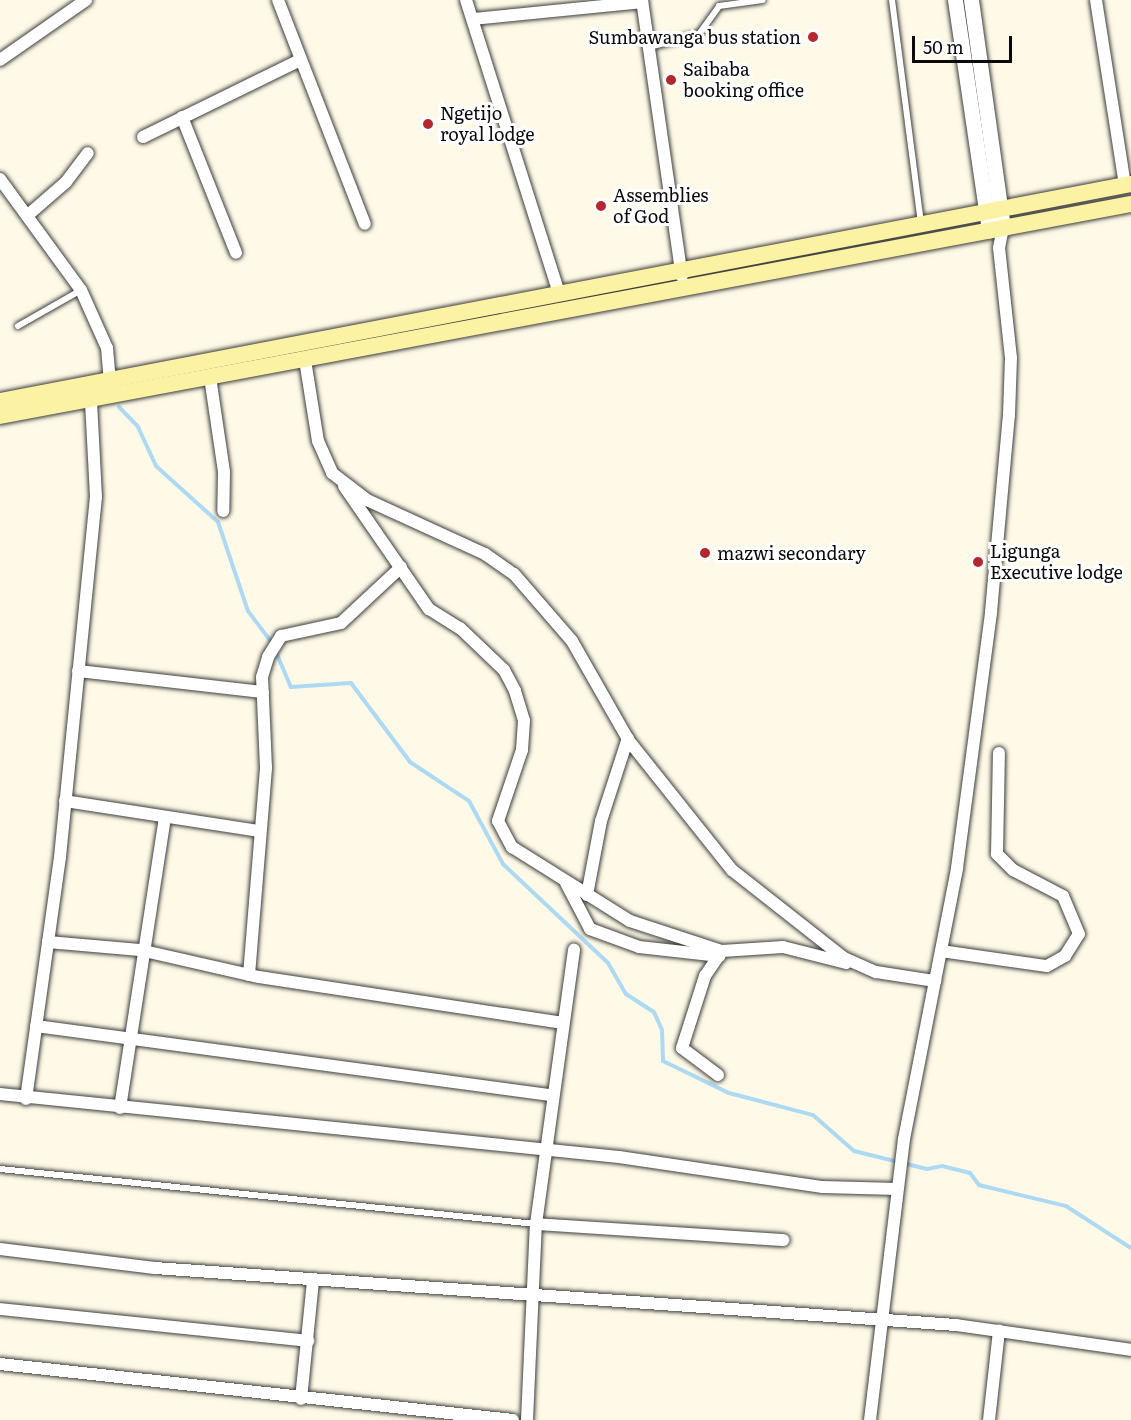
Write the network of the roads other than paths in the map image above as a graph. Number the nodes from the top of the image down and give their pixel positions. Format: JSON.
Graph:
{"nodes":[{"id":1,"x":86,"y":0,"type":"edge"},
{"id":2,"x":278,"y":0,"type":"edge"},
{"id":3,"x":466,"y":0,"type":"edge"},
{"id":4,"x":763,"y":0,"type":"edge"},
{"id":5,"x":892,"y":0,"type":"edge"},
{"id":6,"x":955,"y":0,"type":"edge"},
{"id":7,"x":971,"y":0,"type":"edge"},
{"id":8,"x":1096,"y":0,"type":"edge"},
{"id":9,"x":642,"y":1,"type":"edge"},
{"id":10,"x":473,"y":19,"type":"junction"},
{"id":11,"x":649,"y":47,"type":"junction"},
{"id":12,"x":0,"y":60,"type":"edge"},
{"id":13,"x":300,"y":60,"type":"junction"},
{"id":14,"x":182,"y":117,"type":"junction"},
{"id":15,"x":143,"y":137,"type":"dead end"},
{"id":16,"x":88,"y":153,"type":"dead end"},
{"id":17,"x":0,"y":178,"type":"edge"},
{"id":18,"x":1128,"y":185,"type":"edge"},
{"id":19,"x":1131,"y":204,"type":"edge"},
{"id":20,"x":992,"y":211,"type":"junction"},
{"id":21,"x":28,"y":215,"type":"junction"},
{"id":22,"x":365,"y":224,"type":"dead end"},
{"id":23,"x":921,"y":225,"type":"junction"},
{"id":24,"x":996,"y":230,"type":"junction"},
{"id":25,"x":236,"y":253,"type":"dead end"},
{"id":26,"x":680,"y":269,"type":"junction"},
{"id":27,"x":684,"y":289,"type":"junction"},
{"id":28,"x":81,"y":290,"type":"junction"},
{"id":29,"x":559,"y":293,"type":"junction"},
{"id":30,"x":18,"y":326,"type":"dead end"},
{"id":31,"x":305,"y":360,"type":"junction"},
{"id":32,"x":210,"y":377,"type":"junction"},
{"id":33,"x":110,"y":381,"type":"junction"},
{"id":34,"x":91,"y":400,"type":"junction"},
{"id":35,"x":0,"y":401,"type":"edge"},
{"id":36,"x":0,"y":416,"type":"edge"},
{"id":37,"x":341,"y":481,"type":"junction"},
{"id":38,"x":223,"y":511,"type":"dead end"},
{"id":39,"x":401,"y":567,"type":"junction"},
{"id":40,"x":78,"y":671,"type":"junction"},
{"id":41,"x":263,"y":692,"type":"junction"},
{"id":42,"x":628,"y":738,"type":"junction"},
{"id":43,"x":999,"y":753,"type":"dead end"},
{"id":44,"x":65,"y":801,"type":"junction"},
{"id":45,"x":165,"y":817,"type":"junction"},
{"id":46,"x":259,"y":831,"type":"junction"},
{"id":47,"x":564,"y":879,"type":"junction"},
{"id":48,"x":587,"y":895,"type":"junction"},
{"id":49,"x":48,"y":942,"type":"junction"},
{"id":50,"x":141,"y":950,"type":"junction"},
{"id":51,"x":574,"y":950,"type":"dead end"},
{"id":52,"x":941,"y":951,"type":"junction"},
{"id":53,"x":720,"y":954,"type":"junction"},
{"id":54,"x":862,"y":966,"type":"junction"},
{"id":55,"x":249,"y":975,"type":"junction"},
{"id":56,"x":934,"y":981,"type":"junction"},
{"id":57,"x":562,"y":1023,"type":"junction"},
{"id":58,"x":36,"y":1026,"type":"junction"},
{"id":59,"x":134,"y":1037,"type":"junction"},
{"id":60,"x":718,"y":1075,"type":"dead end"},
{"id":61,"x":0,"y":1094,"type":"edge"},
{"id":62,"x":550,"y":1095,"type":"junction"},
{"id":63,"x":26,"y":1099,"type":"junction"},
{"id":64,"x":120,"y":1108,"type":"junction"},
{"id":65,"x":545,"y":1151,"type":"junction"},
{"id":66,"x":0,"y":1169,"type":"edge"},
{"id":67,"x":897,"y":1189,"type":"junction"},
{"id":68,"x":536,"y":1224,"type":"junction"},
{"id":69,"x":783,"y":1240,"type":"dead end"},
{"id":70,"x":0,"y":1249,"type":"edge"},
{"id":71,"x":313,"y":1281,"type":"junction"},
{"id":72,"x":534,"y":1297,"type":"junction"},
{"id":73,"x":0,"y":1309,"type":"edge"},
{"id":74,"x":881,"y":1320,"type":"junction"},
{"id":75,"x":999,"y":1331,"type":"junction"},
{"id":76,"x":308,"y":1341,"type":"junction"},
{"id":77,"x":1131,"y":1350,"type":"edge"},
{"id":78,"x":0,"y":1364,"type":"edge"},
{"id":79,"x":301,"y":1399,"type":"junction"},
{"id":80,"x":513,"y":1420,"type":"edge"},
{"id":81,"x":527,"y":1420,"type":"edge"},
{"id":82,"x":870,"y":1420,"type":"edge"},
{"id":83,"x":989,"y":1420,"type":"edge"}],
"edges":[{"from":1,"to":12,"type":"street"},
{"from":2,"to":13,"type":"street"},
{"from":3,"to":10,"type":"street"},
{"from":4,"to":11,"type":"lane"},
{"from":5,"to":23,"type":"lane"},
{"from":6,"to":20,"type":"street"},
{"from":7,"to":20,"type":"street"},
{"from":8,"to":18,"type":"street"},
{"from":9,"to":10,"type":"street"},
{"from":9,"to":11,"type":"street"},
{"from":10,"to":29,"type":"street"},
{"from":11,"to":26,"type":"street"},
{"from":13,"to":14,"type":"street"},
{"from":13,"to":22,"type":"street"},
{"from":14,"to":15,"type":"street"},
{"from":14,"to":25,"type":"street"},
{"from":16,"to":21,"type":"street"},
{"from":17,"to":21,"type":"street"},
{"from":18,"to":20,"type":"main road"},
{"from":19,"to":24,"type":"main road"},
{"from":20,"to":23,"type":"main road"},
{"from":20,"to":24,"type":"street"},
{"from":21,"to":28,"type":"street"},
{"from":23,"to":26,"type":"main road"},
{"from":24,"to":27,"type":"main road"},
{"from":24,"to":52,"type":"street"},
{"from":26,"to":27,"type":"street"},
{"from":26,"to":29,"type":"main road"},
{"from":27,"to":31,"type":"main road"},
{"from":28,"to":30,"type":"lane"},
{"from":28,"to":33,"type":"street"},
{"from":29,"to":33,"type":"main road"},
{"from":31,"to":32,"type":"main road"},
{"from":31,"to":37,"type":"street"},
{"from":32,"to":34,"type":"main road"},
{"from":32,"to":38,"type":"street"},
{"from":33,"to":35,"type":"main road"},
{"from":34,"to":36,"type":"main road"},
{"from":34,"to":40,"type":"street"},
{"from":37,"to":39,"type":"street"},
{"from":37,"to":42,"type":"street"},
{"from":39,"to":41,"type":"street"},
{"from":39,"to":47,"type":"street"},
{"from":40,"to":41,"type":"street"},
{"from":40,"to":44,"type":"street"},
{"from":41,"to":46,"type":"street"},
{"from":42,"to":48,"type":"street"},
{"from":42,"to":54,"type":"street"},
{"from":43,"to":52,"type":"street"},
{"from":44,"to":45,"type":"street"},
{"from":44,"to":49,"type":"street"},
{"from":45,"to":46,"type":"street"},
{"from":45,"to":50,"type":"street"},
{"from":46,"to":55,"type":"street"},
{"from":47,"to":48,"type":"street"},
{"from":47,"to":53,"type":"street"},
{"from":48,"to":53,"type":"street"},
{"from":49,"to":50,"type":"street"},
{"from":49,"to":58,"type":"street"},
{"from":50,"to":55,"type":"street"},
{"from":50,"to":59,"type":"street"},
{"from":51,"to":57,"type":"street"},
{"from":52,"to":56,"type":"street"},
{"from":53,"to":54,"type":"street"},
{"from":53,"to":60,"type":"street"},
{"from":54,"to":56,"type":"street"},
{"from":55,"to":57,"type":"street"},
{"from":56,"to":67,"type":"street"},
{"from":57,"to":62,"type":"street"},
{"from":58,"to":59,"type":"street"},
{"from":58,"to":63,"type":"street"},
{"from":59,"to":62,"type":"street"},
{"from":59,"to":64,"type":"street"},
{"from":61,"to":63,"type":"street"},
{"from":62,"to":65,"type":"street"},
{"from":63,"to":64,"type":"street"},
{"from":64,"to":65,"type":"street"},
{"from":65,"to":67,"type":"street"},
{"from":65,"to":68,"type":"street"},
{"from":66,"to":68,"type":"lane"},
{"from":67,"to":74,"type":"street"},
{"from":68,"to":69,"type":"street"},
{"from":68,"to":72,"type":"street"},
{"from":70,"to":71,"type":"street"},
{"from":71,"to":72,"type":"street"},
{"from":71,"to":76,"type":"street"},
{"from":72,"to":74,"type":"street"},
{"from":72,"to":81,"type":"street"},
{"from":73,"to":76,"type":"street"},
{"from":74,"to":75,"type":"street"},
{"from":74,"to":82,"type":"street"},
{"from":75,"to":77,"type":"street"},
{"from":75,"to":83,"type":"street"},
{"from":76,"to":79,"type":"street"},
{"from":78,"to":79,"type":"street"},
{"from":79,"to":80,"type":"street"}]}
